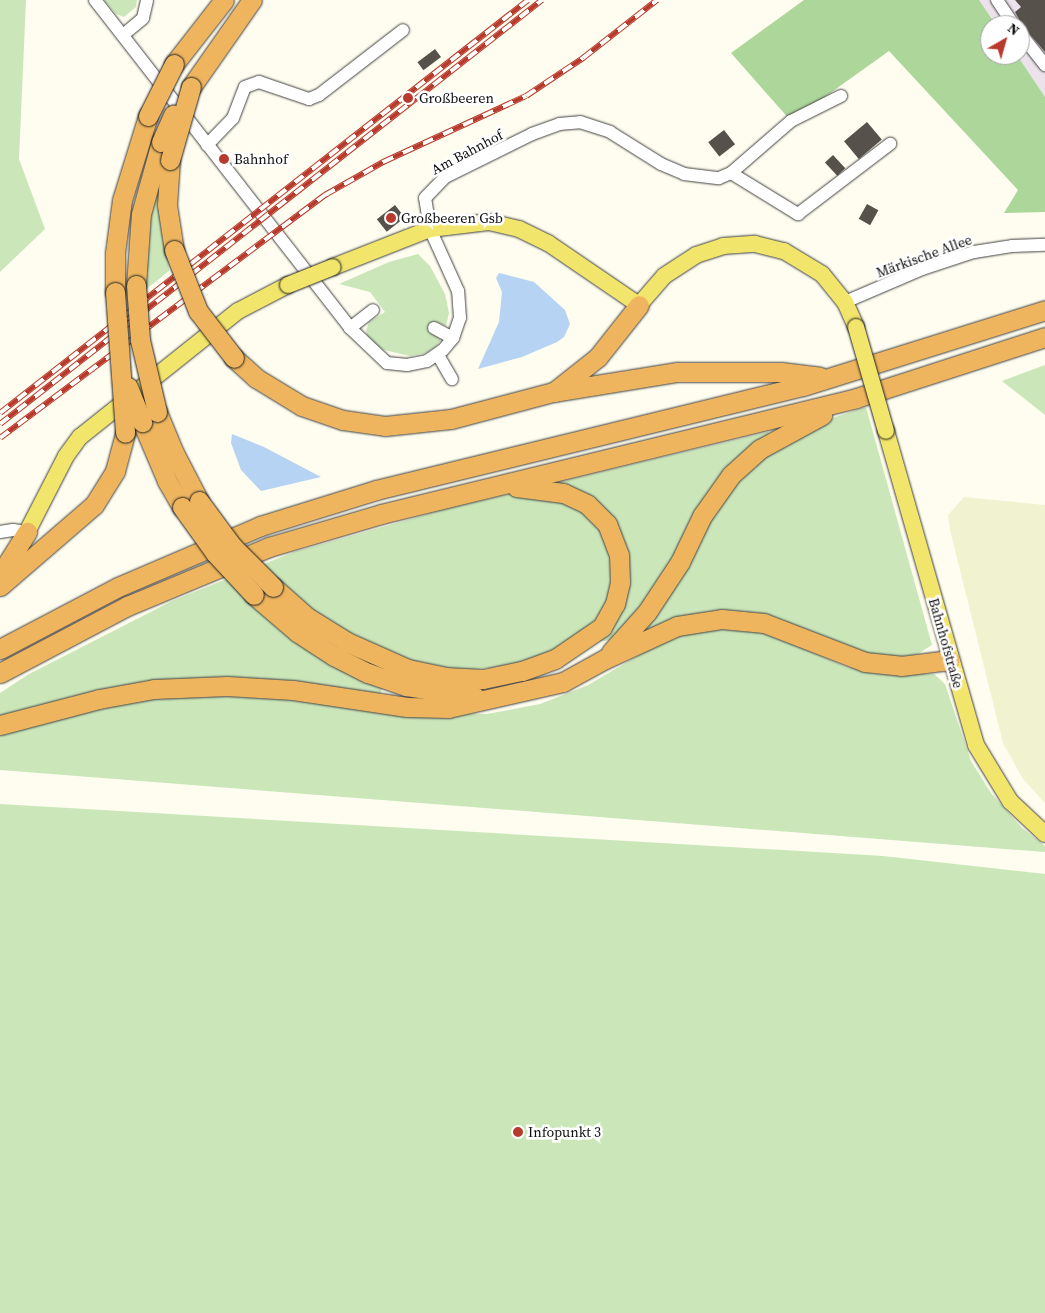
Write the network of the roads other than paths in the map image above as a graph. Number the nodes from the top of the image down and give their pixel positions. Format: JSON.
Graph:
{"nodes":[{"id":1,"x":95,"y":0,"type":"edge"},
{"id":2,"x":147,"y":0,"type":"edge"},
{"id":3,"x":224,"y":0,"type":"edge"},
{"id":4,"x":252,"y":0,"type":"edge"},
{"id":5,"x":997,"y":0,"type":"edge"},
{"id":6,"x":1007,"y":15,"type":"edge"},
{"id":7,"x":403,"y":30,"type":"dead end"},
{"id":8,"x":123,"y":35,"type":"junction"},
{"id":9,"x":1030,"y":46,"type":"edge"},
{"id":10,"x":1045,"y":65,"type":"edge"},
{"id":11,"x":191,"y":87,"type":"junction"},
{"id":12,"x":841,"y":96,"type":"dead end"},
{"id":13,"x":890,"y":144,"type":"dead end"},
{"id":14,"x":207,"y":146,"type":"junction"},
{"id":15,"x":731,"y":173,"type":"junction"},
{"id":16,"x":430,"y":229,"type":"junction"},
{"id":17,"x":1045,"y":245,"type":"edge"},
{"id":18,"x":845,"y":302,"type":"junction"},
{"id":19,"x":639,"y":305,"type":"junction"},
{"id":20,"x":373,"y":310,"type":"dead end"},
{"id":21,"x":1045,"y":310,"type":"edge"},
{"id":22,"x":350,"y":328,"type":"junction"},
{"id":23,"x":434,"y":328,"type":"dead end"},
{"id":24,"x":1045,"y":337,"type":"edge"},
{"id":25,"x":453,"y":338,"type":"junction"},
{"id":26,"x":438,"y":355,"type":"junction"},
{"id":27,"x":122,"y":372,"type":"junction"},
{"id":28,"x":829,"y":378,"type":"junction"},
{"id":29,"x":452,"y":379,"type":"dead end"},
{"id":30,"x":553,"y":392,"type":"junction"},
{"id":31,"x":856,"y":398,"type":"junction"},
{"id":32,"x":149,"y":417,"type":"junction"},
{"id":33,"x":494,"y":486,"type":"junction"},
{"id":34,"x":191,"y":504,"type":"junction"},
{"id":35,"x":0,"y":532,"type":"edge"},
{"id":36,"x":27,"y":532,"type":"junction"},
{"id":37,"x":0,"y":575,"type":"edge"},
{"id":38,"x":0,"y":586,"type":"edge"},
{"id":39,"x":0,"y":649,"type":"edge"},
{"id":40,"x":605,"y":659,"type":"junction"},
{"id":41,"x":950,"y":660,"type":"junction"},
{"id":42,"x":0,"y":673,"type":"edge"},
{"id":43,"x":488,"y":698,"type":"junction"},
{"id":44,"x":0,"y":725,"type":"edge"},
{"id":45,"x":1045,"y":834,"type":"edge"}],
"edges":[{"from":1,"to":8,"type":"street"},
{"from":2,"to":8,"type":"street"},
{"from":3,"to":27,"type":"highway","bridge":true},
{"from":4,"to":11,"type":"highway"},
{"from":5,"to":6,"type":"street"},
{"from":7,"to":14,"type":"street"},
{"from":8,"to":14,"type":"street"},
{"from":9,"to":10,"type":"street"},
{"from":11,"to":30,"type":"highway","bridge":true},
{"from":11,"to":32,"type":"highway","bridge":true},
{"from":12,"to":15,"type":"street","name":"Am Bahnhof"},
{"from":13,"to":15,"type":"street"},
{"from":14,"to":22,"type":"street"},
{"from":15,"to":16,"type":"street","name":"Am Bahnhof"},
{"from":16,"to":19,"type":"main road"},
{"from":16,"to":25,"type":"street","name":"Am Bahnhof"},
{"from":16,"to":36,"type":"main road","bridge":true},
{"from":17,"to":18,"type":"street","name":"Märkische Allee"},
{"from":18,"to":19,"type":"main road","name":"Bahnhofstraße"},
{"from":18,"to":41,"type":"main road","name":"Bahnhofstraße","bridge":true},
{"from":19,"to":30,"type":"highway"},
{"from":20,"to":22,"type":"street"},
{"from":21,"to":28,"type":"highway"},
{"from":22,"to":26,"type":"street"},
{"from":23,"to":25,"type":"street"},
{"from":24,"to":31,"type":"highway"},
{"from":25,"to":26,"type":"street","name":"Am Bahnhof"},
{"from":26,"to":29,"type":"street"},
{"from":27,"to":32,"type":"highway","bridge":true},
{"from":27,"to":38,"type":"highway","bridge":true},
{"from":28,"to":30,"type":"highway"},
{"from":28,"to":39,"type":"highway"},
{"from":31,"to":33,"type":"highway"},
{"from":31,"to":40,"type":"highway"},
{"from":32,"to":34,"type":"highway"},
{"from":33,"to":34,"type":"highway","bridge":true},
{"from":33,"to":42,"type":"highway"},
{"from":34,"to":43,"type":"highway","bridge":true},
{"from":35,"to":36,"type":"street"},
{"from":36,"to":37,"type":"highway"},
{"from":40,"to":41,"type":"highway"},
{"from":40,"to":43,"type":"highway"},
{"from":41,"to":45,"type":"main road","name":"Bahnhofstraße"},
{"from":43,"to":44,"type":"highway"}]}
